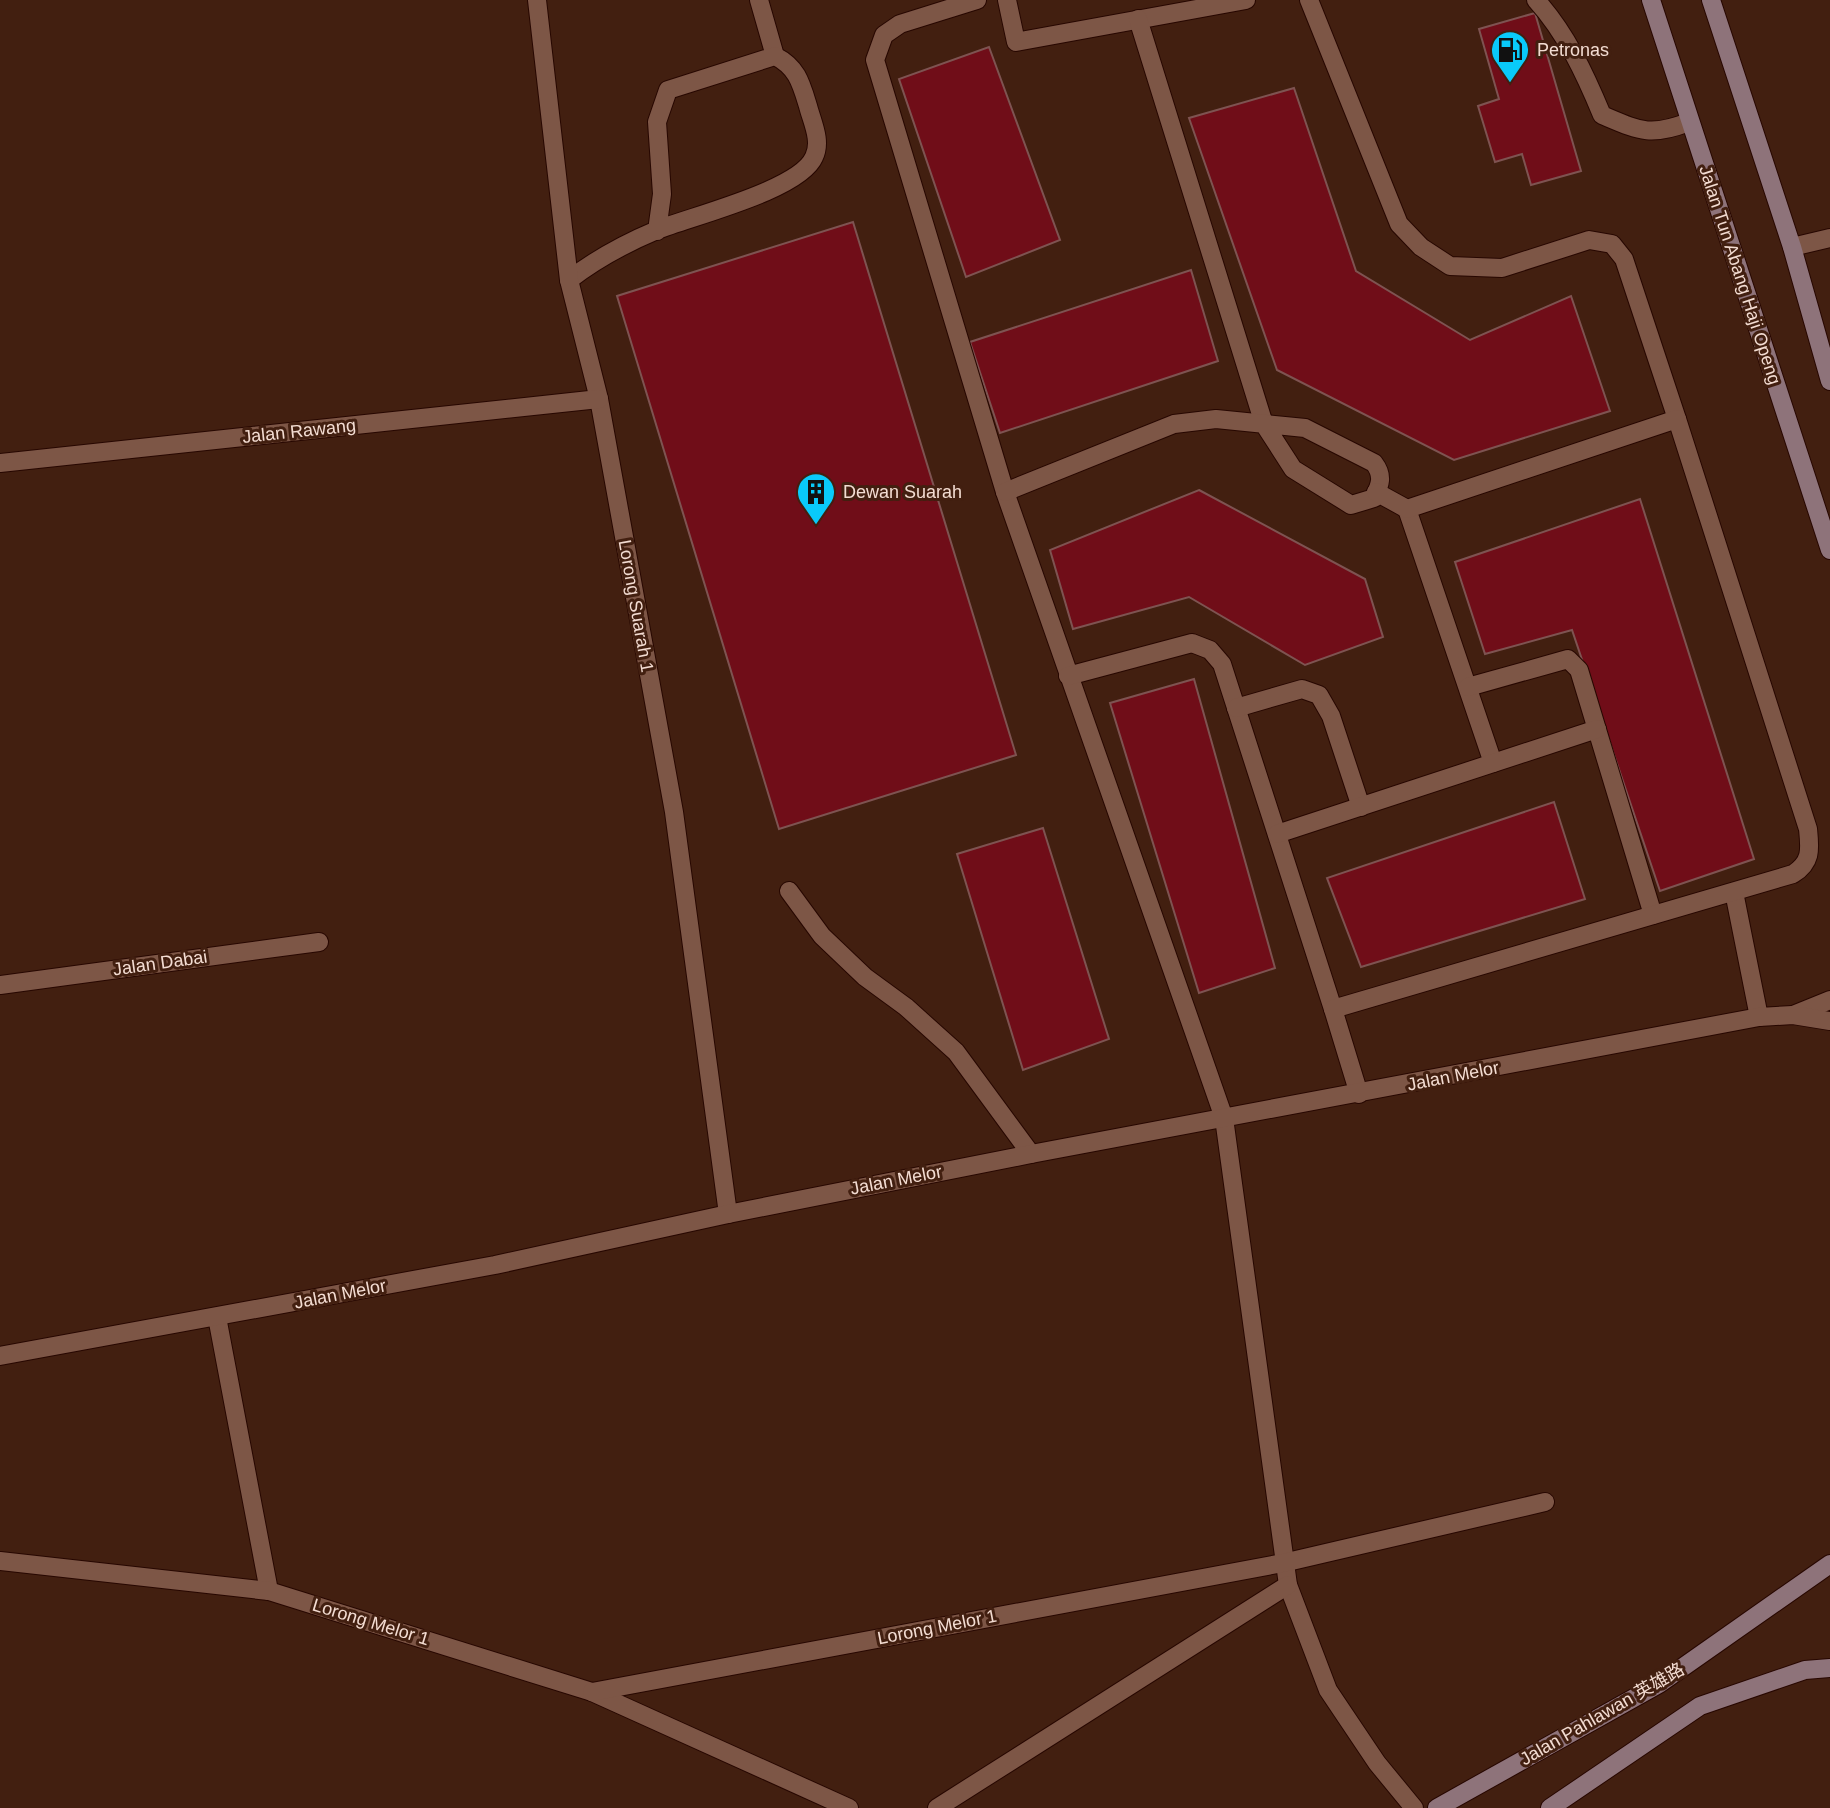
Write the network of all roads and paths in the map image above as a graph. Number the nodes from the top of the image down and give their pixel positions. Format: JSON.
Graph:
{"nodes":[{"id":1,"x":537,"y":0,"type":"edge"},
{"id":2,"x":759,"y":0,"type":"edge"},
{"id":3,"x":977,"y":0,"type":"edge"},
{"id":4,"x":1007,"y":0,"type":"edge"},
{"id":5,"x":1246,"y":0,"type":"edge"},
{"id":6,"x":1309,"y":0,"type":"edge"},
{"id":7,"x":1536,"y":0,"type":"edge"},
{"id":8,"x":1651,"y":0,"type":"edge"},
{"id":9,"x":1711,"y":0,"type":"edge"},
{"id":10,"x":1138,"y":19,"type":"junction"},
{"id":11,"x":775,"y":56,"type":"junction"},
{"id":12,"x":1689,"y":122,"type":"junction"},
{"id":13,"x":657,"y":231,"type":"junction"},
{"id":14,"x":1830,"y":238,"type":"edge"},
{"id":15,"x":1792,"y":247,"type":"junction"},
{"id":16,"x":569,"y":279,"type":"junction"},
{"id":17,"x":1830,"y":381,"type":"edge"},
{"id":18,"x":598,"y":399,"type":"junction"},
{"id":19,"x":1677,"y":419,"type":"junction"},
{"id":20,"x":1264,"y":424,"type":"junction"},
{"id":21,"x":0,"y":463,"type":"edge"},
{"id":22,"x":1005,"y":492,"type":"junction"},
{"id":23,"x":1377,"y":492,"type":"junction"},
{"id":24,"x":1407,"y":509,"type":"junction"},
{"id":25,"x":1830,"y":550,"type":"edge"},
{"id":26,"x":1068,"y":677,"type":"junction"},
{"id":27,"x":1468,"y":687,"type":"junction"},
{"id":28,"x":1236,"y":708,"type":"junction"},
{"id":29,"x":1597,"y":729,"type":"junction"},
{"id":30,"x":1493,"y":763,"type":"junction"},
{"id":31,"x":1361,"y":807,"type":"junction"},
{"id":32,"x":1277,"y":834,"type":"junction"},
{"id":33,"x":789,"y":891,"type":"dead end"},
{"id":34,"x":1734,"y":892,"type":"junction"},
{"id":35,"x":1653,"y":915,"type":"junction"},
{"id":36,"x":319,"y":942,"type":"dead end"},
{"id":37,"x":0,"y":985,"type":"edge"},
{"id":38,"x":1830,"y":1000,"type":"edge"},
{"id":39,"x":1333,"y":1009,"type":"junction"},
{"id":40,"x":1793,"y":1015,"type":"junction"},
{"id":41,"x":1759,"y":1017,"type":"junction"},
{"id":42,"x":1830,"y":1021,"type":"edge"},
{"id":43,"x":1359,"y":1094,"type":"junction"},
{"id":44,"x":1224,"y":1118,"type":"junction"},
{"id":45,"x":1031,"y":1154,"type":"junction"},
{"id":46,"x":728,"y":1214,"type":"junction"},
{"id":47,"x":217,"y":1317,"type":"junction"},
{"id":48,"x":0,"y":1356,"type":"edge"},
{"id":49,"x":1545,"y":1502,"type":"dead end"},
{"id":50,"x":0,"y":1562,"type":"edge"},
{"id":51,"x":1283,"y":1563,"type":"junction"},
{"id":52,"x":1830,"y":1564,"type":"edge"},
{"id":53,"x":1288,"y":1585,"type":"junction"},
{"id":54,"x":269,"y":1591,"type":"junction"},
{"id":55,"x":1830,"y":1668,"type":"edge"},
{"id":56,"x":592,"y":1692,"type":"junction"},
{"id":57,"x":849,"y":1808,"type":"edge"},
{"id":58,"x":937,"y":1808,"type":"edge"},
{"id":59,"x":1414,"y":1808,"type":"edge"},
{"id":60,"x":1437,"y":1808,"type":"edge"},
{"id":61,"x":1550,"y":1808,"type":"edge"}],
"edges":[{"from":1,"to":16,"type":"street","name":"Lorong Suarah 1"},
{"from":2,"to":11,"type":"street"},
{"from":3,"to":22,"type":"street"},
{"from":4,"to":10,"type":"street"},
{"from":5,"to":10,"type":"street"},
{"from":6,"to":19,"type":"street"},
{"from":7,"to":12,"type":"street"},
{"from":8,"to":12,"type":"main road","name":"Jalan Tun Abang Haji Openg"},
{"from":9,"to":15,"type":"main road"},
{"from":10,"to":20,"type":"street"},
{"from":11,"to":13,"type":"street"},
{"from":11,"to":13,"type":"street"},
{"from":12,"to":25,"type":"main road","name":"Jalan Tun Abang Haji Openg"},
{"from":13,"to":16,"type":"street"},
{"from":14,"to":15,"type":"street"},
{"from":15,"to":17,"type":"main road"},
{"from":16,"to":18,"type":"street","name":"Lorong Suarah 1"},
{"from":18,"to":21,"type":"street","name":"Jalan Rawang"},
{"from":18,"to":46,"type":"street","name":"Lorong Suarah 1"},
{"from":19,"to":24,"type":"street"},
{"from":19,"to":34,"type":"street"},
{"from":20,"to":22,"type":"street"},
{"from":20,"to":23,"type":"street"},
{"from":20,"to":23,"type":"street"},
{"from":22,"to":26,"type":"street"},
{"from":23,"to":24,"type":"street"},
{"from":24,"to":27,"type":"street"},
{"from":26,"to":28,"type":"street"},
{"from":26,"to":44,"type":"street"},
{"from":27,"to":29,"type":"street"},
{"from":27,"to":30,"type":"street"},
{"from":28,"to":31,"type":"street"},
{"from":28,"to":32,"type":"street"},
{"from":29,"to":30,"type":"street"},
{"from":29,"to":35,"type":"street"},
{"from":30,"to":31,"type":"street"},
{"from":31,"to":32,"type":"street"},
{"from":32,"to":39,"type":"street"},
{"from":33,"to":45,"type":"street"},
{"from":34,"to":35,"type":"street"},
{"from":34,"to":41,"type":"street"},
{"from":35,"to":39,"type":"street"},
{"from":36,"to":37,"type":"street","name":"Jalan Dabai"},
{"from":38,"to":40,"type":"street","name":"Jalan Melor"},
{"from":39,"to":43,"type":"street"},
{"from":40,"to":41,"type":"street","name":"Jalan Melor"},
{"from":40,"to":42,"type":"street","name":"Jalan Melor"},
{"from":41,"to":43,"type":"street","name":"Jalan Melor"},
{"from":43,"to":44,"type":"street","name":"Jalan Melor"},
{"from":44,"to":45,"type":"street","name":"Jalan Melor"},
{"from":44,"to":51,"type":"street"},
{"from":45,"to":46,"type":"street","name":"Jalan Melor"},
{"from":46,"to":47,"type":"street","name":"Jalan Melor"},
{"from":47,"to":48,"type":"street","name":"Jalan Melor"},
{"from":47,"to":54,"type":"street"},
{"from":49,"to":51,"type":"street","name":"Lorong Melor 1"},
{"from":50,"to":54,"type":"street","name":"Lorong Melor 1"},
{"from":51,"to":53,"type":"street"},
{"from":51,"to":56,"type":"street","name":"Lorong Melor 1"},
{"from":52,"to":60,"type":"main road","name":"Jalan Pahlawan 英雄路"},
{"from":53,"to":58,"type":"street"},
{"from":53,"to":59,"type":"street"},
{"from":54,"to":56,"type":"street","name":"Lorong Melor 1"},
{"from":55,"to":61,"type":"main road"},
{"from":56,"to":57,"type":"street","name":"Lorong Melor 1"}]}
